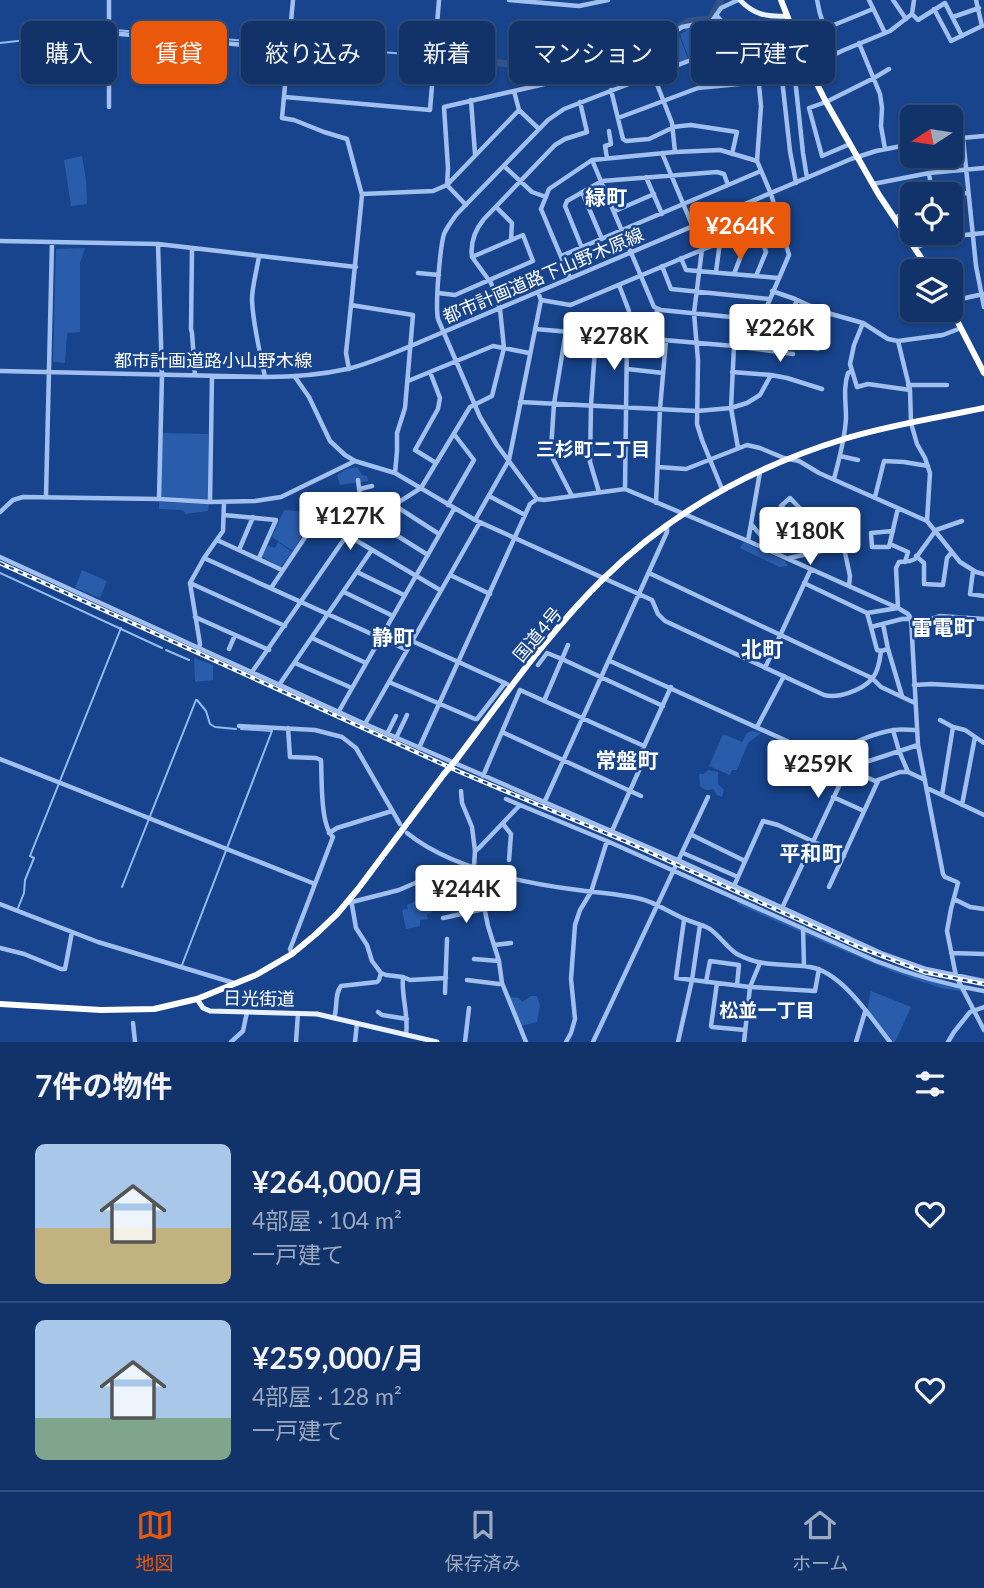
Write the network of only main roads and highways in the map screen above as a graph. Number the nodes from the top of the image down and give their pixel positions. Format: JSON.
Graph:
{"nodes":[{"id":1,"x":739,"y":0,"type":"edge"},
{"id":2,"x":781,"y":0,"type":"edge"},
{"id":3,"x":787,"y":16,"type":"junction"},
{"id":4,"x":922,"y":259,"type":"edge"},
{"id":5,"x":958,"y":322,"type":"edge"},
{"id":6,"x":984,"y":373,"type":"edge"},
{"id":7,"x":984,"y":408,"type":"edge"},
{"id":8,"x":197,"y":999,"type":"junction"},
{"id":9,"x":0,"y":1004,"type":"edge"},
{"id":10,"x":435,"y":1042,"type":"edge"}],
"edges":[{"from":1,"to":3,"type":"main road"},
{"from":2,"to":3,"type":"highway"},
{"from":3,"to":4,"type":"highway"},
{"from":5,"to":6,"type":"highway"},
{"from":7,"to":8,"type":"highway","name":"国道4号","bridge":true},
{"from":8,"to":9,"type":"highway","name":"日光街道"},
{"from":8,"to":10,"type":"main road","name":"日光街道"}]}
